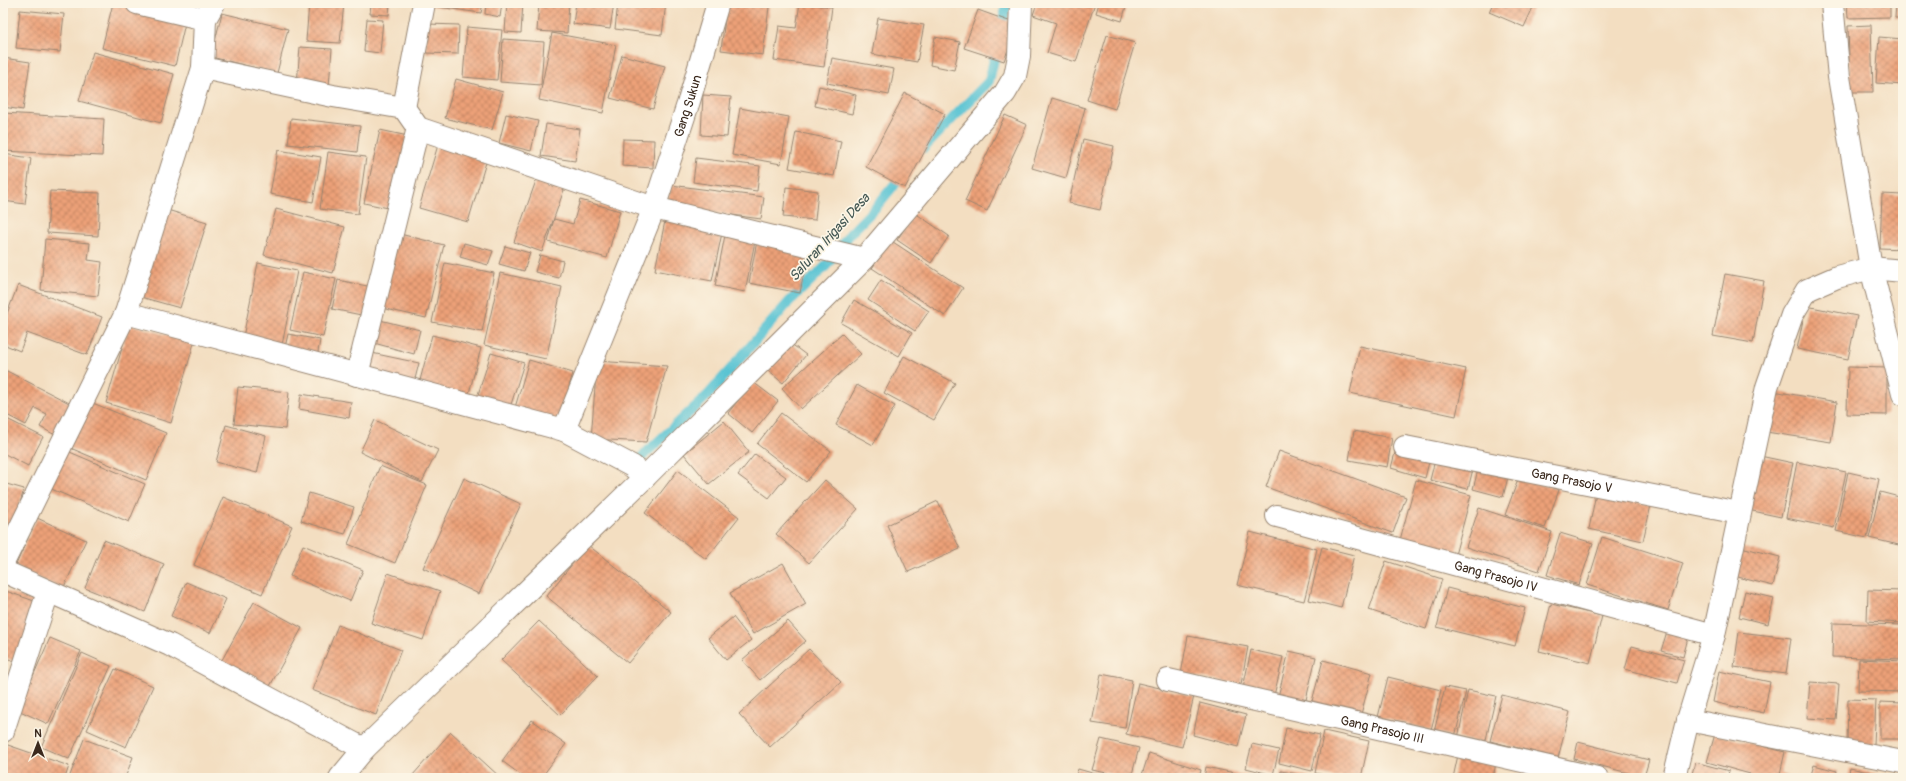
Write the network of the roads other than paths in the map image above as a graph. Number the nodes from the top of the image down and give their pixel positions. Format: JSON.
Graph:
{"nodes":[{"id":1,"x":137,"y":3,"type":"edge"},
{"id":2,"x":424,"y":3,"type":"edge"},
{"id":3,"x":718,"y":3,"type":"edge"},
{"id":4,"x":1021,"y":3,"type":"edge"},
{"id":5,"x":1832,"y":3,"type":"edge"},
{"id":6,"x":210,"y":11,"type":"edge"},
{"id":7,"x":203,"y":68,"type":"junction"},
{"id":8,"x":404,"y":108,"type":"junction"},
{"id":9,"x":418,"y":128,"type":"junction"},
{"id":10,"x":654,"y":208,"type":"junction"},
{"id":11,"x":864,"y":259,"type":"junction"},
{"id":12,"x":1871,"y":268,"type":"junction"},
{"id":13,"x":1903,"y":271,"type":"edge"},
{"id":14,"x":126,"y":313,"type":"junction"},
{"id":15,"x":357,"y":374,"type":"junction"},
{"id":16,"x":1903,"y":394,"type":"edge"},
{"id":17,"x":564,"y":430,"type":"junction"},
{"id":18,"x":1405,"y":446,"type":"dead end"},
{"id":19,"x":645,"y":477,"type":"junction"},
{"id":20,"x":1740,"y":513,"type":"junction"},
{"id":21,"x":1278,"y":516,"type":"dead end"},
{"id":22,"x":3,"y":563,"type":"edge"},
{"id":23,"x":3,"y":571,"type":"edge"},
{"id":24,"x":48,"y":592,"type":"junction"},
{"id":25,"x":1714,"y":635,"type":"junction"},
{"id":26,"x":1168,"y":680,"type":"dead end"},
{"id":27,"x":1688,"y":720,"type":"junction"},
{"id":28,"x":3,"y":731,"type":"edge"},
{"id":29,"x":364,"y":749,"type":"junction"},
{"id":30,"x":1903,"y":762,"type":"edge"},
{"id":31,"x":340,"y":778,"type":"edge"},
{"id":32,"x":1597,"y":778,"type":"edge"},
{"id":33,"x":1674,"y":778,"type":"edge"}],
"edges":[{"from":1,"to":6,"type":"street"},
{"from":2,"to":8,"type":"street"},
{"from":3,"to":10,"type":"street","name":"Gang Sukun"},
{"from":4,"to":11,"type":"street"},
{"from":5,"to":12,"type":"street"},
{"from":6,"to":7,"type":"street"},
{"from":7,"to":8,"type":"street"},
{"from":7,"to":14,"type":"street"},
{"from":8,"to":9,"type":"street"},
{"from":9,"to":10,"type":"street"},
{"from":9,"to":15,"type":"street"},
{"from":10,"to":11,"type":"street"},
{"from":10,"to":17,"type":"street","name":"Gang Sukun"},
{"from":11,"to":19,"type":"street"},
{"from":12,"to":13,"type":"street"},
{"from":12,"to":16,"type":"street"},
{"from":12,"to":20,"type":"street"},
{"from":14,"to":15,"type":"street"},
{"from":14,"to":22,"type":"street"},
{"from":15,"to":17,"type":"street"},
{"from":17,"to":19,"type":"street"},
{"from":18,"to":20,"type":"street","name":"Gang Prasojo V"},
{"from":19,"to":29,"type":"street"},
{"from":20,"to":25,"type":"street"},
{"from":21,"to":25,"type":"street","name":"Gang Prasojo IV"},
{"from":23,"to":24,"type":"street"},
{"from":24,"to":28,"type":"street"},
{"from":24,"to":29,"type":"street"},
{"from":25,"to":27,"type":"street"},
{"from":26,"to":32,"type":"street","name":"Gang Prasojo III"},
{"from":27,"to":30,"type":"street"},
{"from":27,"to":33,"type":"street"},
{"from":29,"to":31,"type":"street"}]}
